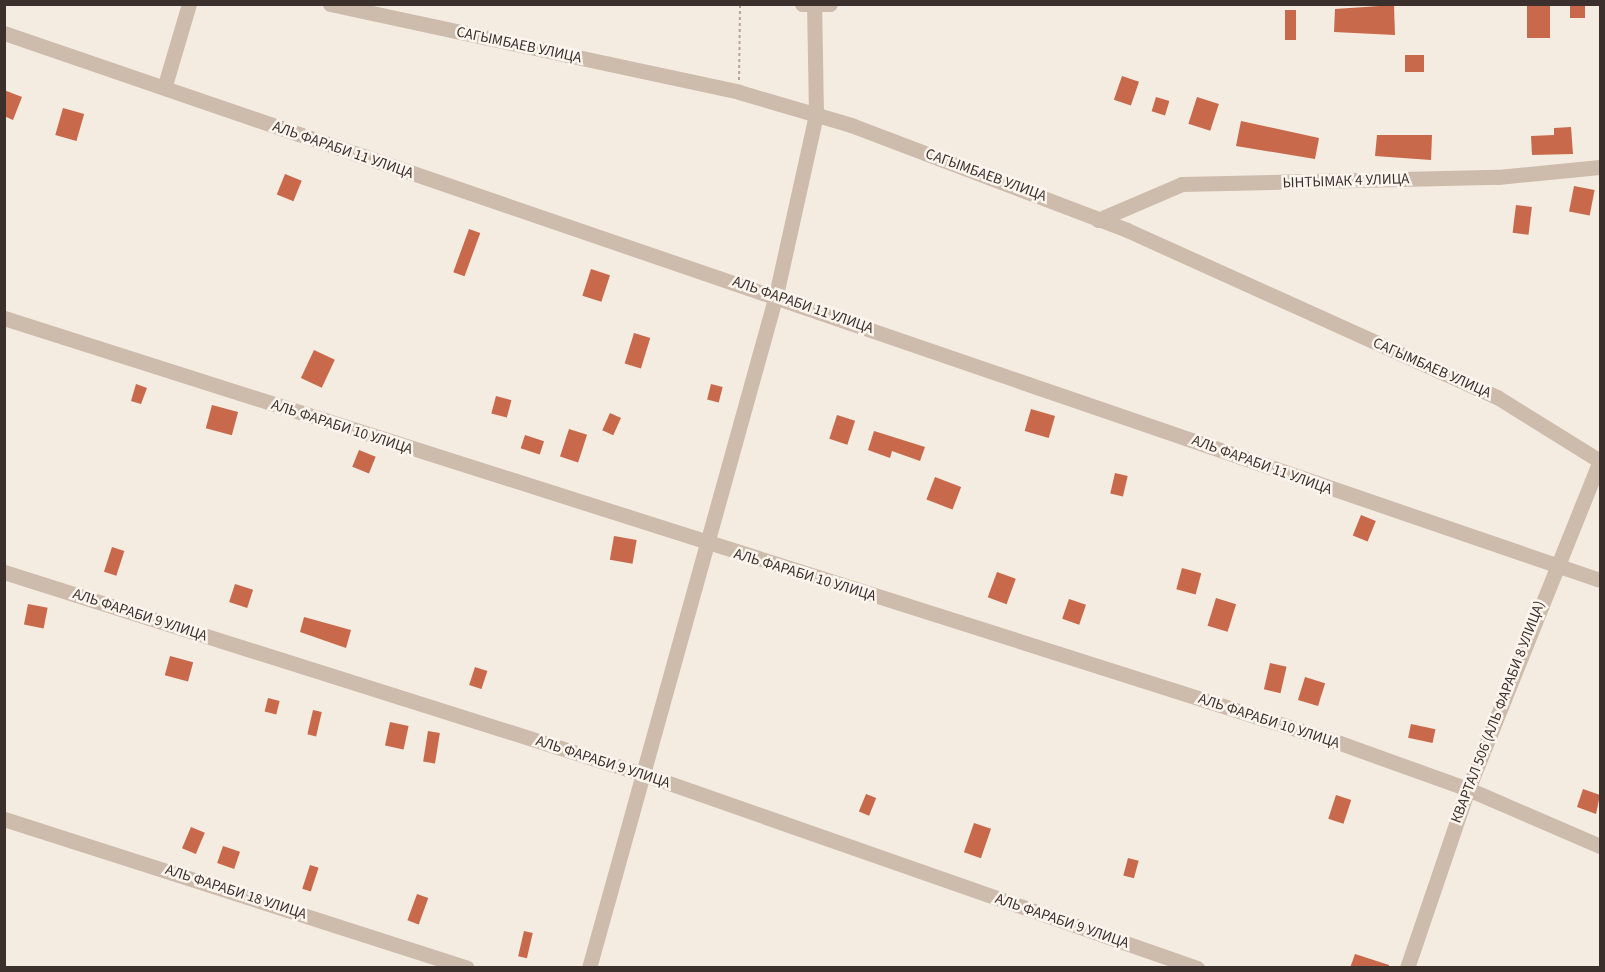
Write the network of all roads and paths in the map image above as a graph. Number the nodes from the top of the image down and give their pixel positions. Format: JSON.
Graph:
{"nodes":[{"id":1,"x":189,"y":4,"type":"edge"},
{"id":2,"x":330,"y":4,"type":"edge"},
{"id":3,"x":740,"y":4,"type":"edge"},
{"id":4,"x":802,"y":4,"type":"edge"},
{"id":5,"x":830,"y":4,"type":"edge"},
{"id":6,"x":814,"y":5,"type":"edge"},
{"id":7,"x":4,"y":33,"type":"edge"},
{"id":8,"x":165,"y":85,"type":"junction"},
{"id":9,"x":739,"y":92,"type":"junction"},
{"id":10,"x":816,"y":115,"type":"junction"},
{"id":11,"x":1600,"y":166,"type":"edge"},
{"id":12,"x":1098,"y":220,"type":"junction"},
{"id":13,"x":776,"y":295,"type":"junction"},
{"id":14,"x":4,"y":318,"type":"edge"},
{"id":15,"x":1600,"y":461,"type":"edge"},
{"id":16,"x":708,"y":544,"type":"junction"},
{"id":17,"x":1554,"y":565,"type":"junction"},
{"id":18,"x":4,"y":572,"type":"edge"},
{"id":19,"x":1600,"y":580,"type":"edge"},
{"id":20,"x":646,"y":775,"type":"junction"},
{"id":21,"x":1468,"y":789,"type":"junction"},
{"id":22,"x":4,"y":819,"type":"edge"},
{"id":23,"x":1600,"y":846,"type":"edge"},
{"id":24,"x":467,"y":968,"type":"edge"},
{"id":25,"x":589,"y":968,"type":"edge"},
{"id":26,"x":1197,"y":968,"type":"edge"},
{"id":27,"x":1407,"y":968,"type":"edge"}],
"edges":[{"from":1,"to":8,"type":"street"},
{"from":2,"to":9,"type":"street","name":"САГЫМБАЕВ УЛИЦА"},
{"from":3,"to":9,"type":"path"},
{"from":4,"to":6,"type":"street"},
{"from":5,"to":6,"type":"street"},
{"from":6,"to":10,"type":"street"},
{"from":7,"to":8,"type":"street","name":"АЛЬ ФАРАБИ 11 УЛИЦА"},
{"from":8,"to":13,"type":"street","name":"АЛЬ ФАРАБИ 11 УЛИЦА"},
{"from":9,"to":10,"type":"street","name":"САГЫМБАЕВ УЛИЦА"},
{"from":10,"to":12,"type":"street","name":"САГЫМБАЕВ УЛИЦА"},
{"from":10,"to":13,"type":"street"},
{"from":11,"to":12,"type":"street","name":"ЫНТЫМАК 4 УЛИЦА"},
{"from":12,"to":15,"type":"street","name":"САГЫМБАЕВ УЛИЦА"},
{"from":13,"to":16,"type":"street"},
{"from":13,"to":17,"type":"street","name":"АЛЬ ФАРАБИ 11 УЛИЦА"},
{"from":14,"to":16,"type":"street","name":"АЛЬ ФАРАБИ 10 УЛИЦА"},
{"from":15,"to":17,"type":"street","name":"КВАРТАЛ 506 (АЛЬ ФАРАБИ 8 УЛИЦА)"},
{"from":16,"to":20,"type":"street"},
{"from":16,"to":21,"type":"street","name":"АЛЬ ФАРАБИ 10 УЛИЦА"},
{"from":17,"to":19,"type":"street","name":"АЛЬ ФАРАБИ 11 УЛИЦА"},
{"from":17,"to":21,"type":"street","name":"КВАРТАЛ 506 (АЛЬ ФАРАБИ 8 УЛИЦА)"},
{"from":18,"to":20,"type":"street","name":"АЛЬ ФАРАБИ 9 УЛИЦА"},
{"from":20,"to":25,"type":"street"},
{"from":20,"to":26,"type":"street","name":"АЛЬ ФАРАБИ 9 УЛИЦА"},
{"from":21,"to":23,"type":"street","name":"АЛЬ ФАРАБИ 10 УЛИЦА"},
{"from":21,"to":27,"type":"street","name":"КВАРТАЛ 506 (АЛЬ ФАРАБИ 8 УЛИЦА)"},
{"from":22,"to":24,"type":"street","name":"АЛЬ ФАРАБИ 18 УЛИЦА"}]}
